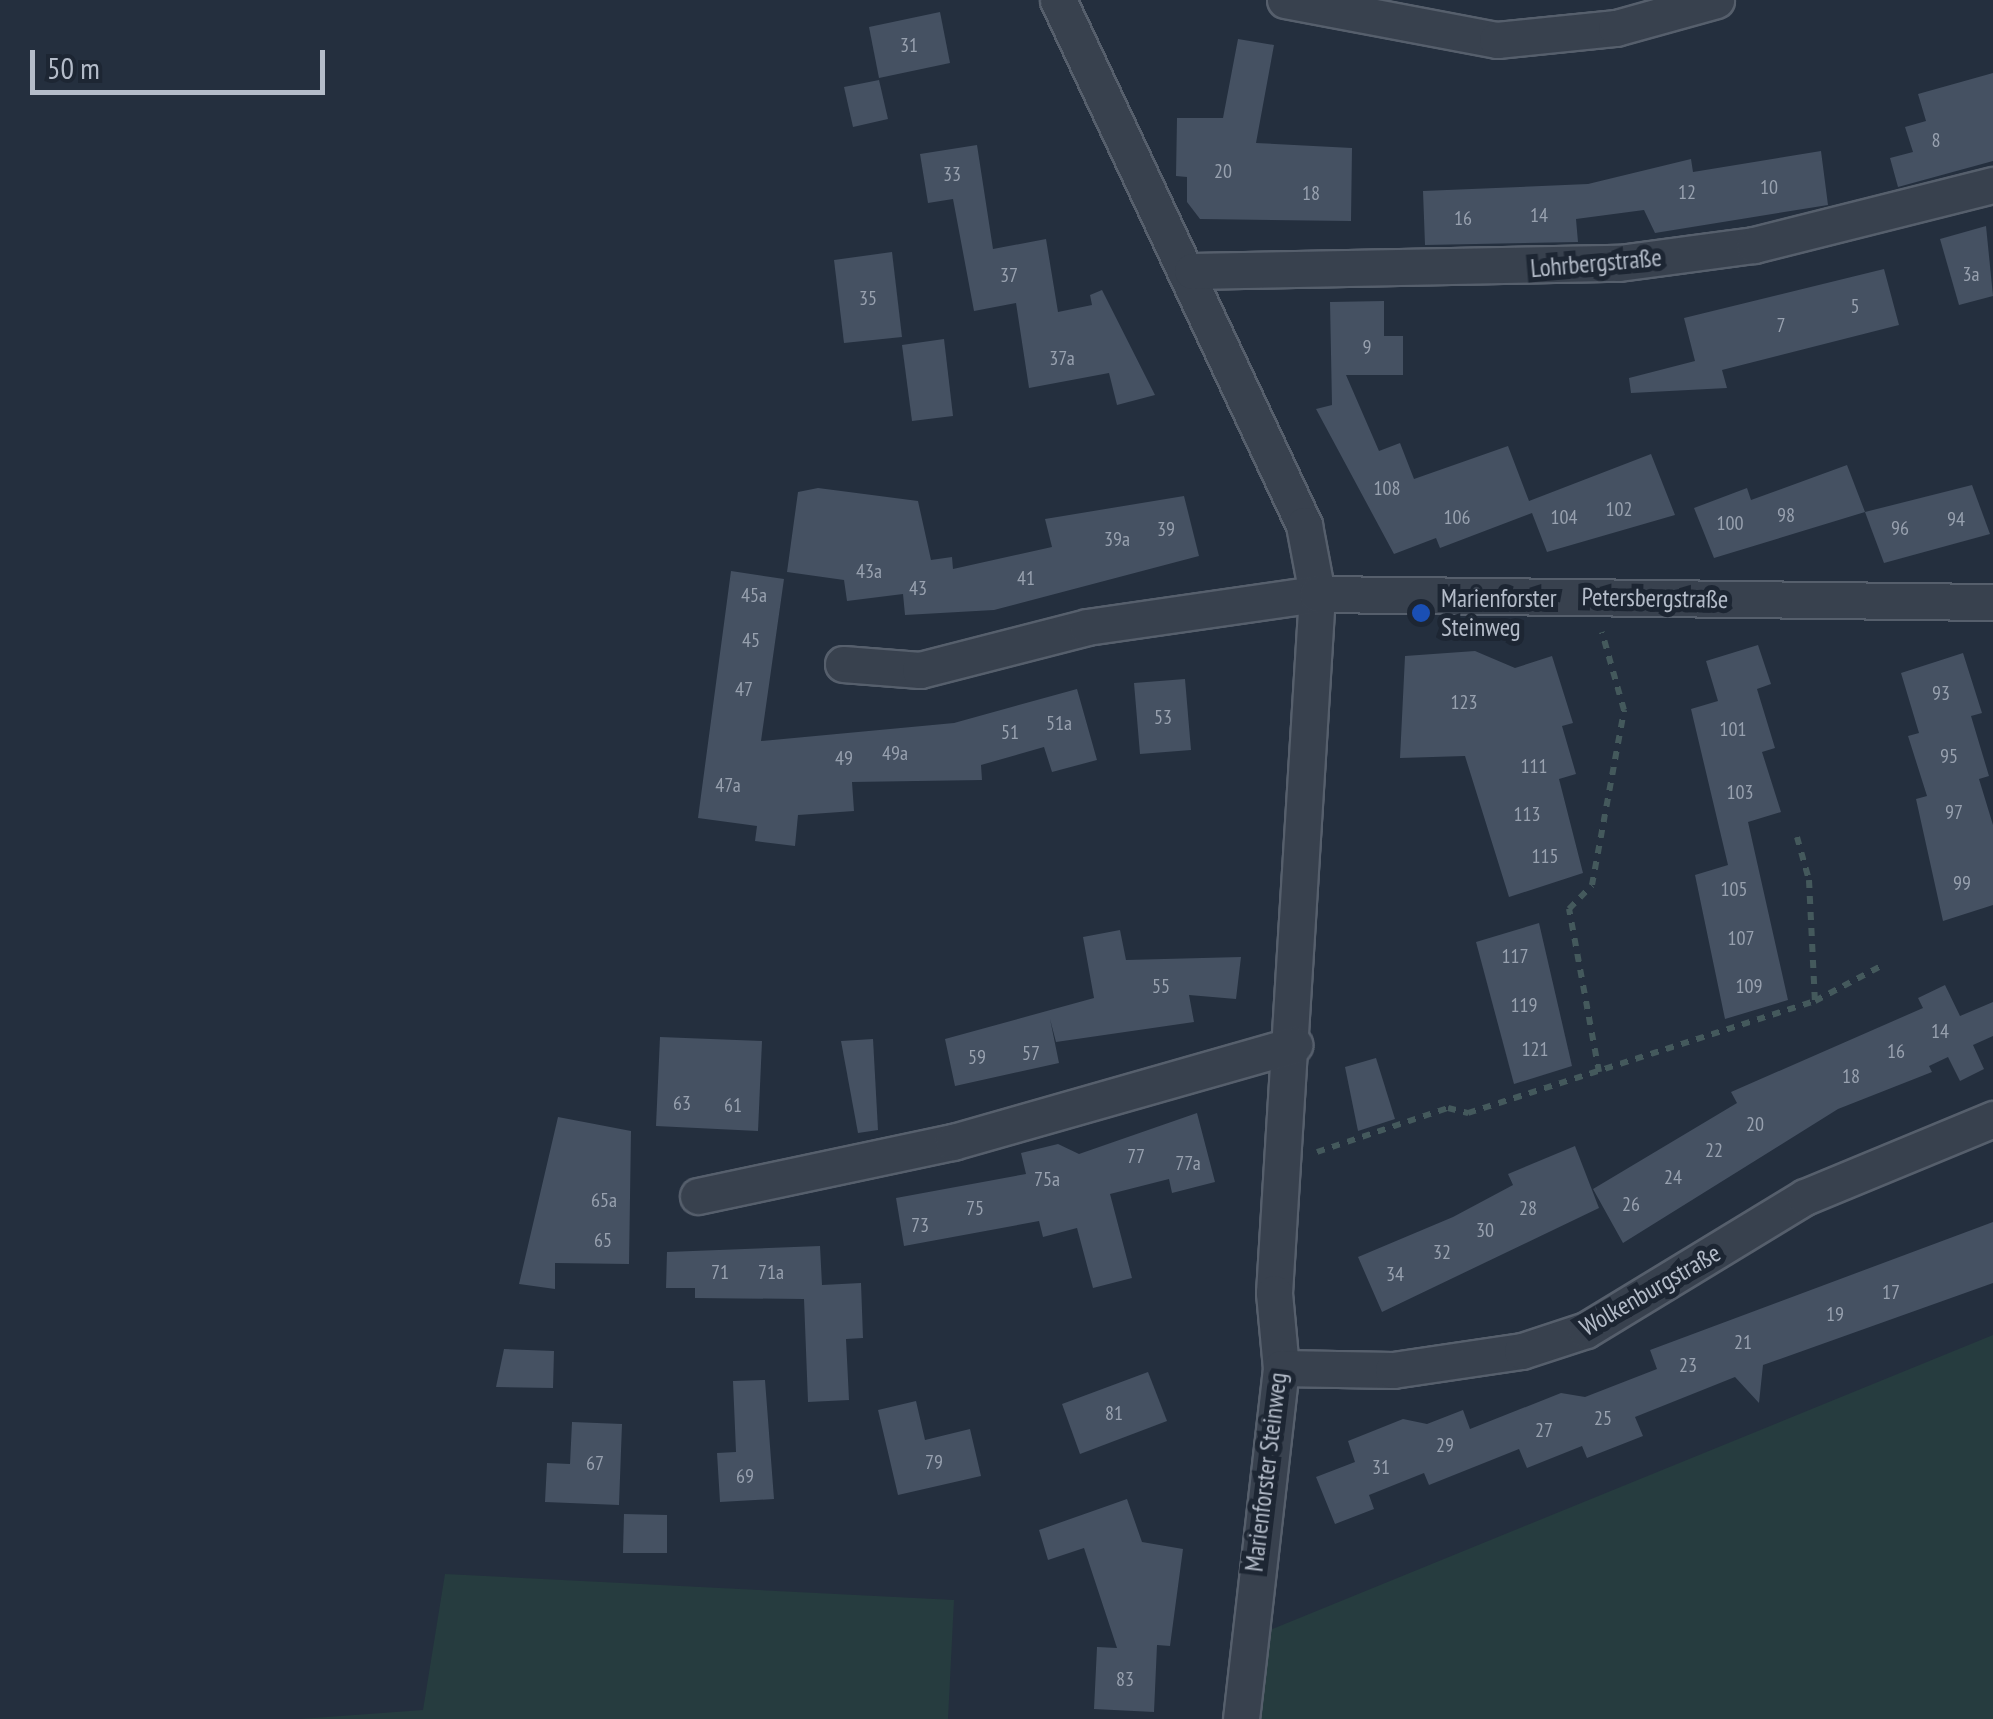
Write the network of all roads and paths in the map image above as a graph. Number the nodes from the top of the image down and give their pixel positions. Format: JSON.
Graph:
{"nodes":[{"id":1,"x":1058,"y":0,"type":"edge"},
{"id":2,"x":1285,"y":0,"type":"edge"},
{"id":3,"x":1716,"y":0,"type":"edge"},
{"id":4,"x":1993,"y":186,"type":"edge"},
{"id":5,"x":1192,"y":270,"type":"junction"},
{"id":6,"x":1318,"y":594,"type":"junction"},
{"id":7,"x":1592,"y":598,"type":"junction"},
{"id":8,"x":1993,"y":602,"type":"edge"},
{"id":9,"x":842,"y":664,"type":"dead end"},
{"id":10,"x":1797,"y":837,"type":"dead end"},
{"id":11,"x":1881,"y":966,"type":"dead end"},
{"id":12,"x":1815,"y":1001,"type":"junction"},
{"id":13,"x":1294,"y":1045,"type":"junction"},
{"id":14,"x":1599,"y":1072,"type":"junction"},
{"id":15,"x":1993,"y":1119,"type":"edge"},
{"id":16,"x":1285,"y":1162,"type":"junction"},
{"id":17,"x":698,"y":1196,"type":"dead end"},
{"id":18,"x":1281,"y":1368,"type":"junction"},
{"id":19,"x":1241,"y":1719,"type":"edge"}],
"edges":[{"from":1,"to":5,"type":"street","name":"Marienforster Steinweg"},
{"from":2,"to":3,"type":"street"},
{"from":4,"to":5,"type":"street","name":"Lohrbergstraße"},
{"from":5,"to":6,"type":"street","name":"Marienforster Steinweg"},
{"from":6,"to":7,"type":"street","name":"Petersbergstraße"},
{"from":6,"to":9,"type":"street"},
{"from":6,"to":13,"type":"street","name":"Marienforster Steinweg"},
{"from":7,"to":8,"type":"street","name":"Petersbergstraße"},
{"from":7,"to":14,"type":"path"},
{"from":10,"to":12,"type":"path"},
{"from":11,"to":12,"type":"path"},
{"from":12,"to":14,"type":"path"},
{"from":13,"to":16,"type":"street","name":"Marienforster Steinweg"},
{"from":13,"to":17,"type":"street"},
{"from":14,"to":16,"type":"path"},
{"from":15,"to":18,"type":"street","name":"Wolkenburgstraße"},
{"from":16,"to":18,"type":"street","name":"Marienforster Steinweg"},
{"from":18,"to":19,"type":"street","name":"Marienforster Steinweg"}]}
